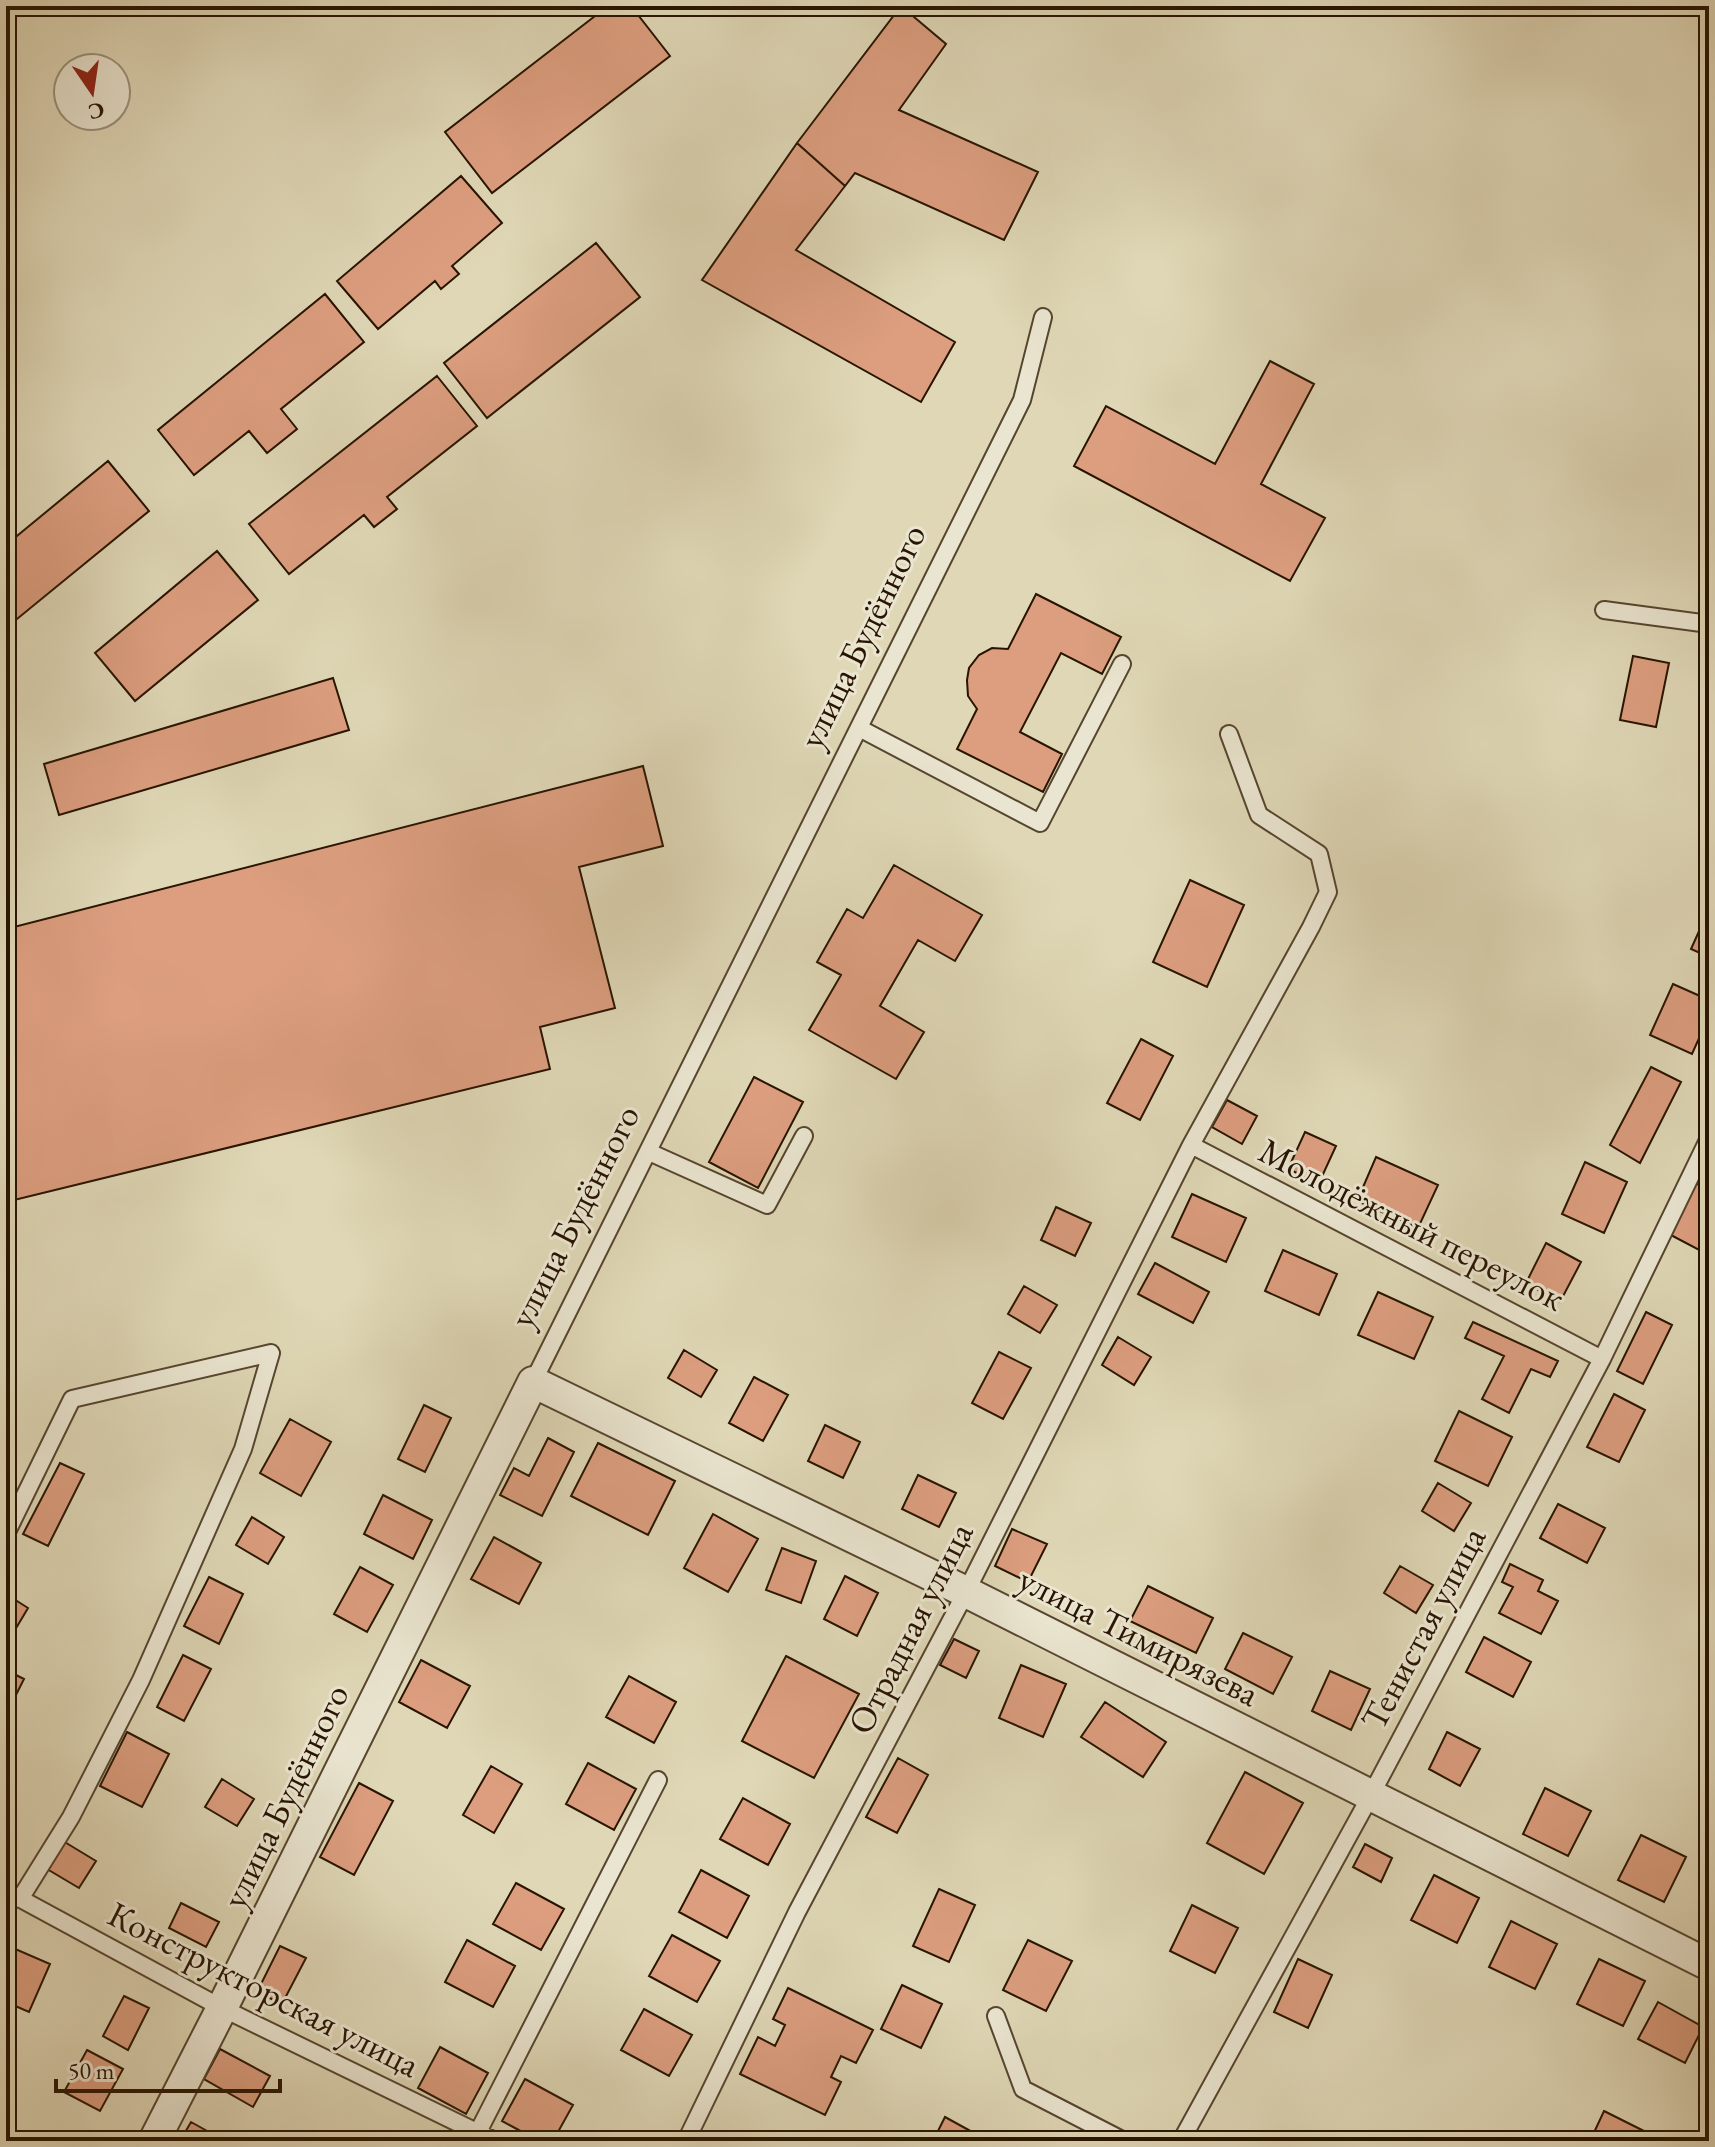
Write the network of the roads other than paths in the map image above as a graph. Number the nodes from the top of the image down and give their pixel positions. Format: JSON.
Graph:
{"nodes":[{"id":1,"x":1043,"y":317,"type":"dead end"},
{"id":2,"x":1604,"y":610,"type":"dead end"},
{"id":3,"x":1709,"y":624,"type":"edge"},
{"id":4,"x":1122,"y":664,"type":"dead end"},
{"id":5,"x":859,"y":728,"type":"junction"},
{"id":6,"x":1229,"y":734,"type":"dead end"},
{"id":7,"x":804,"y":1136,"type":"dead end"},
{"id":8,"x":1191,"y":1145,"type":"junction"},
{"id":9,"x":1707,"y":1146,"type":"edge"},
{"id":10,"x":649,"y":1152,"type":"junction"},
{"id":11,"x":1602,"y":1359,"type":"junction"},
{"id":12,"x":533,"y":1382,"type":"junction"},
{"id":13,"x":6,"y":1534,"type":"edge"},
{"id":14,"x":966,"y":1592,"type":"junction"},
{"id":15,"x":658,"y":1780,"type":"dead end"},
{"id":16,"x":1371,"y":1795,"type":"junction"},
{"id":17,"x":13,"y":1895,"type":"edge"},
{"id":18,"x":1709,"y":1965,"type":"edge"},
{"id":19,"x":222,"y":2008,"type":"junction"},
{"id":20,"x":996,"y":2016,"type":"dead end"},
{"id":21,"x":478,"y":2132,"type":"junction"},
{"id":22,"x":154,"y":2141,"type":"edge"},
{"id":23,"x":495,"y":2141,"type":"edge"},
{"id":24,"x":686,"y":2141,"type":"edge"},
{"id":25,"x":1124,"y":2141,"type":"edge"},
{"id":26,"x":1181,"y":2141,"type":"edge"}],
"edges":[{"from":1,"to":5,"type":"lane","name":"улица Будённого"},
{"from":2,"to":3,"type":"lane"},
{"from":4,"to":5,"type":"lane"},
{"from":5,"to":10,"type":"lane","name":"улица Будённого"},
{"from":6,"to":8,"type":"lane","name":"Отрадная улица"},
{"from":7,"to":10,"type":"lane"},
{"from":8,"to":11,"type":"lane","name":"Молодёжный переулок"},
{"from":8,"to":14,"type":"lane","name":"Отрадная улица"},
{"from":9,"to":11,"type":"lane","name":"Тенистая улица"},
{"from":10,"to":12,"type":"lane","name":"улица Будённого"},
{"from":11,"to":16,"type":"lane","name":"Тенистая улица"},
{"from":12,"to":14,"type":"street","name":"улица Тимирязева"},
{"from":12,"to":19,"type":"street","name":"улица Будённого"},
{"from":13,"to":17,"type":"lane"},
{"from":14,"to":16,"type":"street","name":"улица Тимирязева"},
{"from":14,"to":24,"type":"lane","name":"Отрадная улица"},
{"from":15,"to":21,"type":"lane"},
{"from":16,"to":18,"type":"street","name":"улица Тимирязева"},
{"from":16,"to":26,"type":"lane","name":"Тенистая улица"},
{"from":17,"to":19,"type":"lane","name":"Конструкторская улица"},
{"from":19,"to":21,"type":"lane","name":"Конструкторская улица"},
{"from":19,"to":22,"type":"street","name":"улица Будённого"},
{"from":20,"to":25,"type":"lane"},
{"from":21,"to":23,"type":"lane","name":"Конструкторская улица"}]}
